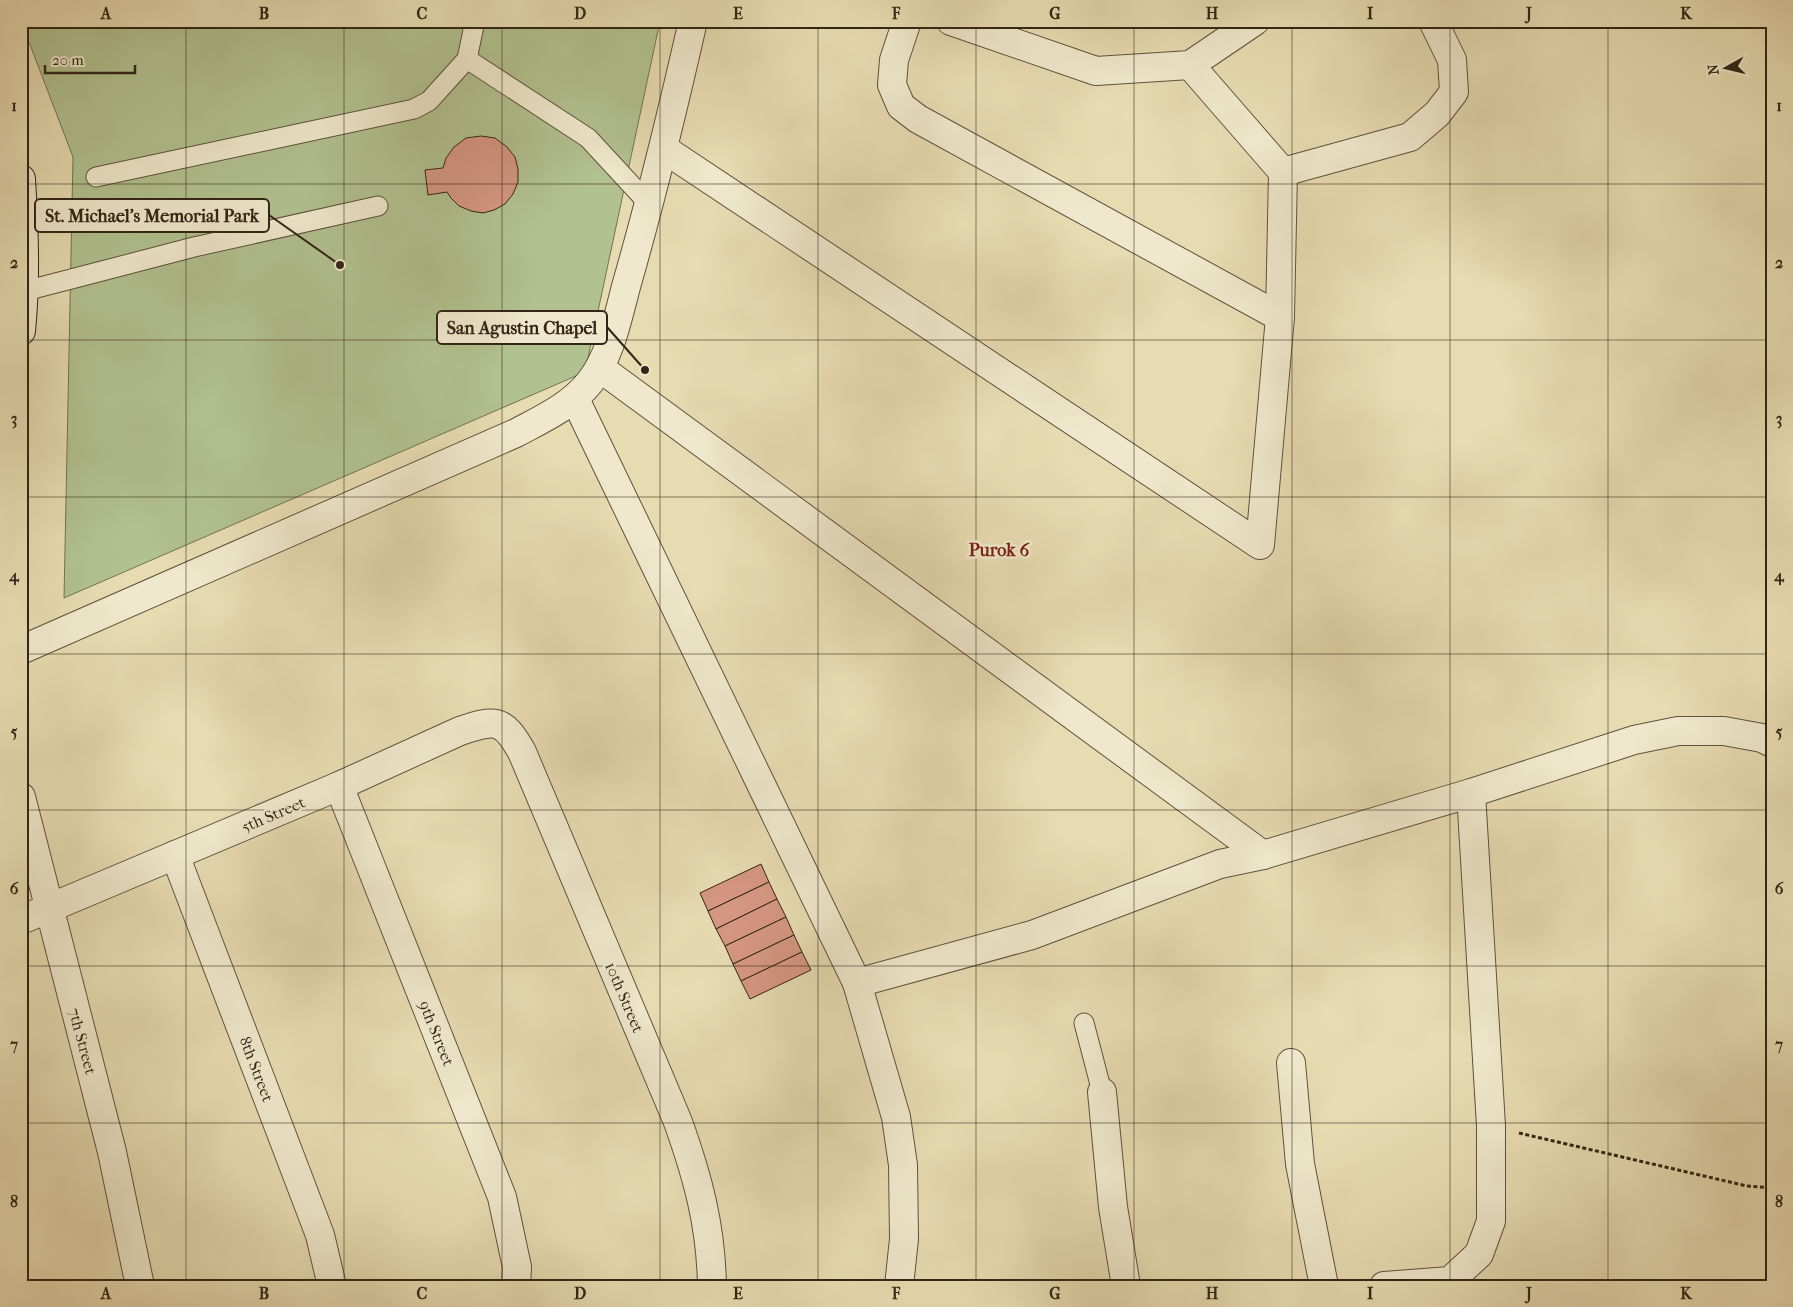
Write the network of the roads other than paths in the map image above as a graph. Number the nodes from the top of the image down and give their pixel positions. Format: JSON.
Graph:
{"nodes":[{"id":1,"x":475,"y":21,"type":"edge"},
{"id":2,"x":693,"y":21,"type":"edge"},
{"id":3,"x":907,"y":21,"type":"edge"},
{"id":4,"x":951,"y":21,"type":"edge"},
{"id":5,"x":1255,"y":21,"type":"edge"},
{"id":6,"x":1433,"y":21,"type":"edge"},
{"id":7,"x":466,"y":59,"type":"junction"},
{"id":8,"x":1190,"y":65,"type":"junction"},
{"id":9,"x":664,"y":149,"type":"junction"},
{"id":10,"x":1282,"y":172,"type":"junction"},
{"id":11,"x":96,"y":177,"type":"dead end"},
{"id":12,"x":21,"y":178,"type":"edge"},
{"id":13,"x":650,"y":205,"type":"junction"},
{"id":14,"x":378,"y":206,"type":"dead end"},
{"id":15,"x":25,"y":290,"type":"junction"},
{"id":16,"x":1280,"y":317,"type":"junction"},
{"id":17,"x":21,"y":331,"type":"edge"},
{"id":18,"x":600,"y":368,"type":"junction"},
{"id":19,"x":575,"y":399,"type":"junction"},
{"id":20,"x":21,"y":650,"type":"edge"},
{"id":21,"x":497,"y":723,"type":"joint"},
{"id":22,"x":1772,"y":743,"type":"edge"},
{"id":23,"x":339,"y":786,"type":"junction"},
{"id":24,"x":1471,"y":793,"type":"junction"},
{"id":25,"x":21,"y":797,"type":"edge"},
{"id":26,"x":175,"y":855,"type":"junction"},
{"id":27,"x":1263,"y":855,"type":"junction"},
{"id":28,"x":49,"y":907,"type":"junction"},
{"id":29,"x":21,"y":920,"type":"edge"},
{"id":30,"x":857,"y":983,"type":"junction"},
{"id":31,"x":1084,"y":1023,"type":"dead end"},
{"id":32,"x":1291,"y":1063,"type":"dead end"},
{"id":33,"x":1102,"y":1092,"type":"joint"},
{"id":34,"x":140,"y":1286,"type":"edge"},
{"id":35,"x":332,"y":1286,"type":"edge"},
{"id":36,"x":516,"y":1286,"type":"edge"},
{"id":37,"x":712,"y":1286,"type":"edge"},
{"id":38,"x":899,"y":1286,"type":"edge"},
{"id":39,"x":1126,"y":1286,"type":"edge"},
{"id":40,"x":1324,"y":1286,"type":"edge"},
{"id":41,"x":1384,"y":1286,"type":"edge"}],
"edges":[{"from":1,"to":7,"type":"lane"},
{"from":2,"to":9,"type":"street"},
{"from":3,"to":16,"type":"street"},
{"from":4,"to":8,"type":"street"},
{"from":5,"to":8,"type":"street"},
{"from":6,"to":10,"type":"street"},
{"from":7,"to":11,"type":"lane"},
{"from":7,"to":13,"type":"lane"},
{"from":8,"to":10,"type":"street"},
{"from":9,"to":13,"type":"street"},
{"from":9,"to":16,"type":"street"},
{"from":10,"to":16,"type":"street"},
{"from":12,"to":15,"type":"street"},
{"from":13,"to":18,"type":"street"},
{"from":14,"to":15,"type":"lane"},
{"from":15,"to":17,"type":"street"},
{"from":18,"to":19,"type":"street"},
{"from":18,"to":27,"type":"street"},
{"from":19,"to":20,"type":"street"},
{"from":19,"to":30,"type":"street"},
{"from":21,"to":23,"type":"street","name":"5th Street"},
{"from":21,"to":37,"type":"street","name":"10th Street"},
{"from":22,"to":24,"type":"street"},
{"from":23,"to":26,"type":"street","name":"5th Street"},
{"from":23,"to":36,"type":"street","name":"9th Street"},
{"from":24,"to":27,"type":"street"},
{"from":24,"to":41,"type":"street"},
{"from":25,"to":28,"type":"street","name":"7th Street"},
{"from":26,"to":28,"type":"street","name":"5th Street"},
{"from":26,"to":35,"type":"street","name":"8th Street"},
{"from":27,"to":30,"type":"street"},
{"from":28,"to":29,"type":"street","name":"5th Street"},
{"from":28,"to":34,"type":"street","name":"7th Street"},
{"from":30,"to":38,"type":"street"},
{"from":31,"to":33,"type":"lane"},
{"from":32,"to":40,"type":"street"},
{"from":33,"to":39,"type":"street"}]}
